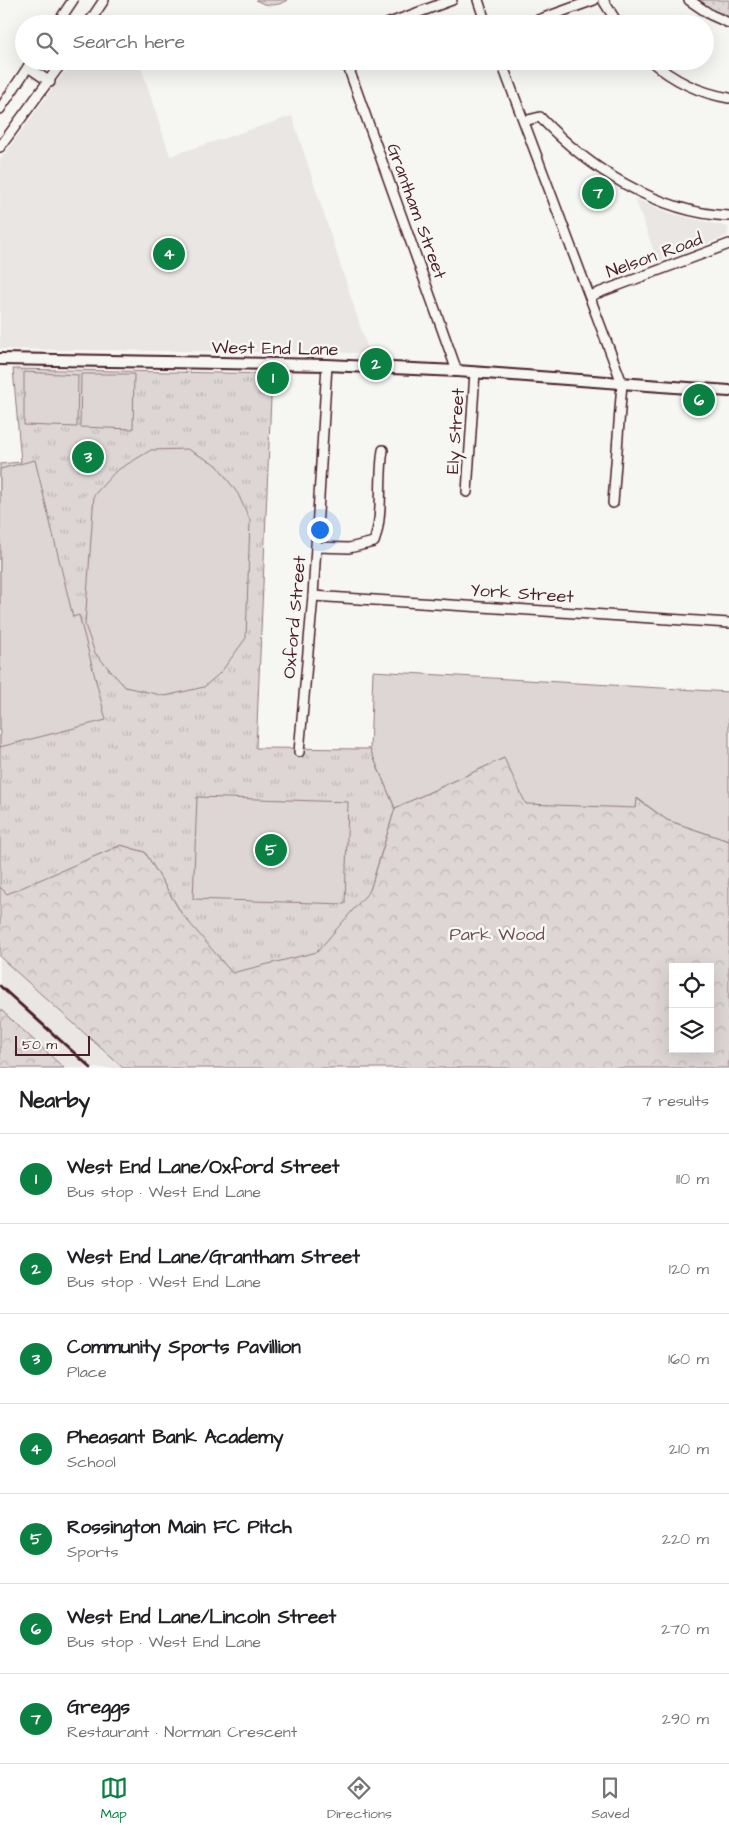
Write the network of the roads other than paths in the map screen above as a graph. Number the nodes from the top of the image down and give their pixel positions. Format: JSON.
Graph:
{"nodes":[{"id":1,"x":73,"y":0,"type":"edge"},
{"id":2,"x":104,"y":0,"type":"edge"},
{"id":3,"x":452,"y":0,"type":"edge"},
{"id":4,"x":478,"y":0,"type":"edge"},
{"id":5,"x":594,"y":0,"type":"edge"},
{"id":6,"x":603,"y":0,"type":"edge"},
{"id":7,"x":689,"y":0,"type":"edge"},
{"id":8,"x":64,"y":15,"type":"edge"},
{"id":9,"x":94,"y":15,"type":"edge"},
{"id":10,"x":411,"y":15,"type":"edge"},
{"id":11,"x":483,"y":15,"type":"edge"},
{"id":12,"x":552,"y":15,"type":"edge"},
{"id":13,"x":612,"y":15,"type":"edge"},
{"id":14,"x":711,"y":15,"type":"edge"},
{"id":15,"x":714,"y":16,"type":"edge"},
{"id":16,"x":729,"y":23,"type":"edge"},
{"id":17,"x":26,"y":70,"type":"edge"},
{"id":18,"x":37,"y":70,"type":"edge"},
{"id":19,"x":58,"y":70,"type":"edge"},
{"id":20,"x":349,"y":70,"type":"edge"},
{"id":21,"x":504,"y":70,"type":"edge"},
{"id":22,"x":665,"y":70,"type":"edge"},
{"id":23,"x":50,"y":82,"type":"junction"},
{"id":24,"x":729,"y":98,"type":"edge"},
{"id":25,"x":0,"y":109,"type":"edge"},
{"id":26,"x":524,"y":121,"type":"junction"},
{"id":27,"x":0,"y":147,"type":"edge"},
{"id":28,"x":729,"y":216,"type":"edge"},
{"id":29,"x":729,"y":244,"type":"edge"},
{"id":30,"x":590,"y":296,"type":"junction"},
{"id":31,"x":0,"y":359,"type":"edge"},
{"id":32,"x":327,"y":365,"type":"junction"},
{"id":33,"x":457,"y":371,"type":"junction"},
{"id":34,"x":475,"y":372,"type":"junction"},
{"id":35,"x":622,"y":383,"type":"junction"},
{"id":36,"x":729,"y":390,"type":"edge"},
{"id":37,"x":383,"y":450,"type":"dead end"},
{"id":38,"x":467,"y":492,"type":"dead end"},
{"id":39,"x":613,"y":503,"type":"dead end"},
{"id":40,"x":316,"y":547,"type":"junction"},
{"id":41,"x":313,"y":596,"type":"junction"},
{"id":42,"x":729,"y":623,"type":"edge"},
{"id":43,"x":299,"y":752,"type":"dead end"}],
"edges":[{"from":1,"to":8,"type":"street"},
{"from":2,"to":9,"type":"street"},
{"from":3,"to":10,"type":"street"},
{"from":4,"to":11,"type":"street"},
{"from":5,"to":12,"type":"street"},
{"from":6,"to":13,"type":"street"},
{"from":7,"to":14,"type":"street"},
{"from":15,"to":16,"type":"street"},
{"from":17,"to":25,"type":"street"},
{"from":18,"to":23,"type":"street"},
{"from":19,"to":23,"type":"street"},
{"from":20,"to":33,"type":"street","name":"Grantham Street"},
{"from":21,"to":26,"type":"street"},
{"from":22,"to":24,"type":"street"},
{"from":23,"to":27,"type":"street"},
{"from":26,"to":28,"type":"street"},
{"from":26,"to":30,"type":"street"},
{"from":29,"to":30,"type":"street","name":"Nelson Road"},
{"from":30,"to":35,"type":"street"},
{"from":31,"to":32,"type":"street","name":"West End Lane"},
{"from":32,"to":33,"type":"street","name":"West End Lane"},
{"from":32,"to":40,"type":"street","name":"Oxford Street"},
{"from":33,"to":34,"type":"street","name":"West End Lane"},
{"from":34,"to":35,"type":"street","name":"West End Lane"},
{"from":34,"to":38,"type":"street","name":"Ely Street"},
{"from":35,"to":36,"type":"street","name":"West End Lane"},
{"from":35,"to":39,"type":"street"},
{"from":37,"to":40,"type":"street"},
{"from":40,"to":41,"type":"street","name":"Oxford Street"},
{"from":41,"to":42,"type":"street","name":"York Street"},
{"from":41,"to":43,"type":"street","name":"Oxford Street"}]}
